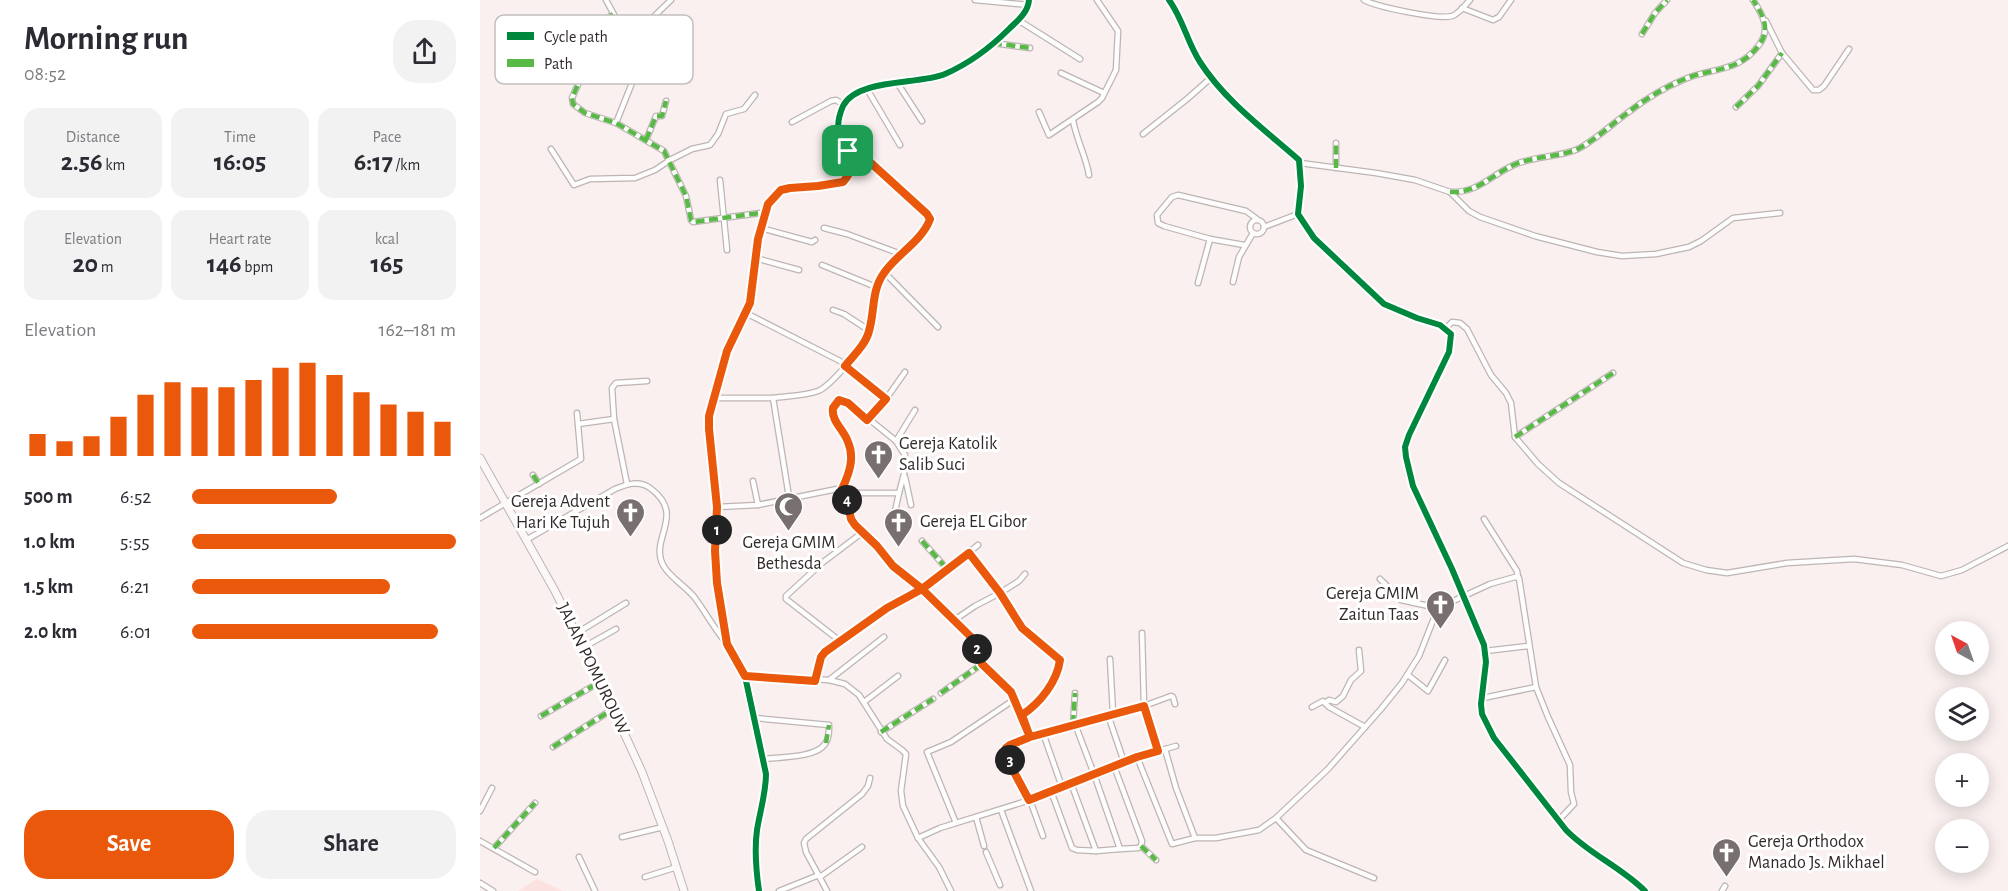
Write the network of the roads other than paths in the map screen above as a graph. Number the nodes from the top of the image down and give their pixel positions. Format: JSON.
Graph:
{"nodes":[{"id":1,"x":606,"y":0,"type":"edge"},
{"id":2,"x":672,"y":0,"type":"edge"},
{"id":3,"x":975,"y":0,"type":"edge"},
{"id":4,"x":1097,"y":0,"type":"edge"},
{"id":5,"x":1169,"y":0,"type":"edge"},
{"id":6,"x":1364,"y":0,"type":"edge"},
{"id":7,"x":1470,"y":0,"type":"edge"},
{"id":8,"x":1511,"y":0,"type":"edge"},
{"id":9,"x":1667,"y":0,"type":"edge"},
{"id":10,"x":1753,"y":0,"type":"edge"},
{"id":11,"x":1029,"y":2,"type":"edge"},
{"id":12,"x":1462,"y":8,"type":"junction"},
{"id":13,"x":613,"y":14,"type":"edge"},
{"id":14,"x":656,"y":15,"type":"edge"},
{"id":15,"x":1764,"y":18,"type":"junction"},
{"id":16,"x":1018,"y":20,"type":"junction"},
{"id":17,"x":1642,"y":34,"type":"dead end"},
{"id":18,"x":993,"y":43,"type":"junction"},
{"id":19,"x":1029,"y":48,"type":"dead end"},
{"id":20,"x":1850,"y":49,"type":"dead end"},
{"id":21,"x":1782,"y":53,"type":"junction"},
{"id":22,"x":1080,"y":59,"type":"dead end"},
{"id":23,"x":1061,"y":73,"type":"dead end"},
{"id":24,"x":1212,"y":77,"type":"junction"},
{"id":25,"x":578,"y":84,"type":"edge"},
{"id":26,"x":632,"y":84,"type":"edge"},
{"id":27,"x":898,"y":84,"type":"junction"},
{"id":28,"x":867,"y":89,"type":"junction"},
{"id":29,"x":755,"y":95,"type":"dead end"},
{"id":30,"x":1103,"y":95,"type":"junction"},
{"id":31,"x":666,"y":101,"type":"dead end"},
{"id":32,"x":844,"y":105,"type":"junction"},
{"id":33,"x":1736,"y":107,"type":"dead end"},
{"id":34,"x":1040,"y":112,"type":"dead end"},
{"id":35,"x":1073,"y":120,"type":"junction"},
{"id":36,"x":922,"y":121,"type":"dead end"},
{"id":37,"x":792,"y":122,"type":"dead end"},
{"id":38,"x":616,"y":123,"type":"junction"},
{"id":39,"x":1143,"y":134,"type":"dead end"},
{"id":40,"x":646,"y":140,"type":"junction"},
{"id":41,"x":1336,"y":143,"type":"dead end"},
{"id":42,"x":900,"y":145,"type":"dead end"},
{"id":43,"x":552,"y":149,"type":"dead end"},
{"id":44,"x":848,"y":151,"type":"junction"},
{"id":45,"x":670,"y":159,"type":"junction"},
{"id":46,"x":1300,"y":163,"type":"junction"},
{"id":47,"x":1336,"y":168,"type":"junction"},
{"id":48,"x":1089,"y":175,"type":"dead end"},
{"id":49,"x":720,"y":180,"type":"dead end"},
{"id":50,"x":1450,"y":192,"type":"junction"},
{"id":51,"x":1780,"y":213,"type":"dead end"},
{"id":52,"x":764,"y":214,"type":"junction"},
{"id":53,"x":1298,"y":214,"type":"junction"},
{"id":54,"x":725,"y":218,"type":"junction"},
{"id":55,"x":1257,"y":219,"type":"junction"},
{"id":56,"x":1264,"y":227,"type":"junction"},
{"id":57,"x":761,"y":228,"type":"junction"},
{"id":58,"x":824,"y":228,"type":"dead end"},
{"id":59,"x":1252,"y":233,"type":"junction"},
{"id":60,"x":1210,"y":239,"type":"junction"},
{"id":61,"x":815,"y":240,"type":"dead end"},
{"id":62,"x":1244,"y":245,"type":"junction"},
{"id":63,"x":727,"y":250,"type":"dead end"},
{"id":64,"x":901,"y":254,"type":"junction"},
{"id":65,"x":755,"y":258,"type":"junction"},
{"id":66,"x":822,"y":265,"type":"dead end"},
{"id":67,"x":798,"y":270,"type":"dead end"},
{"id":68,"x":884,"y":272,"type":"junction"},
{"id":69,"x":1233,"y":282,"type":"dead end"},
{"id":70,"x":1198,"y":283,"type":"dead end"},
{"id":71,"x":876,"y":287,"type":"junction"},
{"id":72,"x":833,"y":310,"type":"dead end"},
{"id":73,"x":744,"y":312,"type":"junction"},
{"id":74,"x":938,"y":327,"type":"dead end"},
{"id":75,"x":1446,"y":328,"type":"junction"},
{"id":76,"x":870,"y":331,"type":"junction"},
{"id":77,"x":845,"y":366,"type":"junction"},
{"id":78,"x":905,"y":372,"type":"dead end"},
{"id":79,"x":1612,"y":373,"type":"dead end"},
{"id":80,"x":647,"y":381,"type":"dead end"},
{"id":81,"x":713,"y":398,"type":"junction"},
{"id":82,"x":770,"y":398,"type":"junction"},
{"id":83,"x":886,"y":399,"type":"junction"},
{"id":84,"x":915,"y":410,"type":"dead end"},
{"id":85,"x":577,"y":413,"type":"dead end"},
{"id":86,"x":614,"y":419,"type":"junction"},
{"id":87,"x":869,"y":419,"type":"junction"},
{"id":88,"x":578,"y":424,"type":"junction"},
{"id":89,"x":1515,"y":437,"type":"junction"},
{"id":90,"x":896,"y":441,"type":"junction"},
{"id":91,"x":480,"y":459,"type":"edge"},
{"id":92,"x":904,"y":474,"type":"junction"},
{"id":93,"x":533,"y":475,"type":"dead end"},
{"id":94,"x":753,"y":481,"type":"dead end"},
{"id":95,"x":539,"y":484,"type":"junction"},
{"id":96,"x":627,"y":484,"type":"junction"},
{"id":97,"x":843,"y":491,"type":"junction"},
{"id":98,"x":899,"y":493,"type":"junction"},
{"id":99,"x":787,"y":498,"type":"junction"},
{"id":100,"x":506,"y":504,"type":"junction"},
{"id":101,"x":758,"y":505,"type":"junction"},
{"id":102,"x":911,"y":505,"type":"dead end"},
{"id":103,"x":717,"y":507,"type":"junction"},
{"id":104,"x":480,"y":518,"type":"edge"},
{"id":105,"x":1484,"y":519,"type":"dead end"},
{"id":106,"x":892,"y":525,"type":"dead end"},
{"id":107,"x":863,"y":532,"type":"junction"},
{"id":108,"x":526,"y":540,"type":"junction"},
{"id":109,"x":922,"y":541,"type":"dead end"},
{"id":110,"x":978,"y":545,"type":"dead end"},
{"id":111,"x":2008,"y":546,"type":"edge"},
{"id":112,"x":969,"y":553,"type":"junction"},
{"id":113,"x":948,"y":570,"type":"junction"},
{"id":114,"x":1026,"y":574,"type":"dead end"},
{"id":115,"x":1518,"y":577,"type":"junction"},
{"id":116,"x":1380,"y":579,"type":"dead end"},
{"id":117,"x":922,"y":589,"type":"junction"},
{"id":118,"x":1000,"y":593,"type":"junction"},
{"id":119,"x":1464,"y":597,"type":"junction"},
{"id":120,"x":626,"y":603,"type":"dead end"},
{"id":121,"x":1438,"y":608,"type":"junction"},
{"id":122,"x":953,"y":621,"type":"junction"},
{"id":123,"x":616,"y":628,"type":"dead end"},
{"id":124,"x":577,"y":633,"type":"junction"},
{"id":125,"x":1142,"y":633,"type":"dead end"},
{"id":126,"x":884,"y":637,"type":"dead end"},
{"id":127,"x":840,"y":641,"type":"junction"},
{"id":128,"x":727,"y":644,"type":"junction"},
{"id":129,"x":1529,"y":645,"type":"junction"},
{"id":130,"x":584,"y":647,"type":"junction"},
{"id":131,"x":1359,"y":650,"type":"dead end"},
{"id":132,"x":1485,"y":651,"type":"junction"},
{"id":133,"x":1110,"y":659,"type":"dead end"},
{"id":134,"x":1445,"y":660,"type":"dead end"},
{"id":135,"x":982,"y":664,"type":"junction"},
{"id":136,"x":1408,"y":675,"type":"junction"},
{"id":137,"x":745,"y":676,"type":"junction"},
{"id":138,"x":898,"y":676,"type":"dead end"},
{"id":139,"x":815,"y":681,"type":"junction"},
{"id":140,"x":829,"y":681,"type":"junction"},
{"id":141,"x":600,"y":682,"type":"junction"},
{"id":142,"x":1536,"y":687,"type":"junction"},
{"id":143,"x":941,"y":693,"type":"dead end"},
{"id":144,"x":1075,"y":693,"type":"dead end"},
{"id":145,"x":1483,"y":698,"type":"junction"},
{"id":146,"x":933,"y":699,"type":"dead end"},
{"id":147,"x":1015,"y":699,"type":"junction"},
{"id":148,"x":864,"y":702,"type":"junction"},
{"id":149,"x":1325,"y":703,"type":"junction"},
{"id":150,"x":1175,"y":704,"type":"dead end"},
{"id":151,"x":1144,"y":706,"type":"junction"},
{"id":152,"x":1312,"y":707,"type":"dead end"},
{"id":153,"x":613,"y":709,"type":"junction"},
{"id":154,"x":1111,"y":714,"type":"junction"},
{"id":155,"x":1022,"y":715,"type":"junction"},
{"id":156,"x":541,"y":716,"type":"dead end"},
{"id":157,"x":755,"y":718,"type":"junction"},
{"id":158,"x":1074,"y":724,"type":"junction"},
{"id":159,"x":1365,"y":727,"type":"junction"},
{"id":160,"x":881,"y":732,"type":"junction"},
{"id":161,"x":1043,"y":733,"type":"junction"},
{"id":162,"x":1030,"y":737,"type":"junction"},
{"id":163,"x":1176,"y":746,"type":"dead end"},
{"id":164,"x":553,"y":747,"type":"dead end"},
{"id":165,"x":1165,"y":749,"type":"junction"},
{"id":166,"x":1158,"y":751,"type":"junction"},
{"id":167,"x":1137,"y":757,"type":"junction"},
{"id":168,"x":764,"y":759,"type":"junction"},
{"id":169,"x":1124,"y":762,"type":"junction"},
{"id":170,"x":1114,"y":766,"type":"junction"},
{"id":171,"x":1094,"y":774,"type":"junction"},
{"id":172,"x":870,"y":778,"type":"dead end"},
{"id":173,"x":1071,"y":783,"type":"junction"},
{"id":174,"x":1062,"y":787,"type":"junction"},
{"id":175,"x":492,"y":788,"type":"dead end"},
{"id":176,"x":1051,"y":791,"type":"junction"},
{"id":177,"x":1029,"y":800,"type":"junction"},
{"id":178,"x":535,"y":803,"type":"dead end"},
{"id":179,"x":1000,"y":810,"type":"junction"},
{"id":180,"x":480,"y":811,"type":"edge"},
{"id":181,"x":973,"y":818,"type":"junction"},
{"id":182,"x":1276,"y":818,"type":"junction"},
{"id":183,"x":1562,"y":818,"type":"junction"},
{"id":184,"x":956,"y":823,"type":"junction"},
{"id":185,"x":663,"y":827,"type":"junction"},
{"id":186,"x":1043,"y":836,"type":"dead end"},
{"id":187,"x":622,"y":837,"type":"dead end"},
{"id":188,"x":918,"y":838,"type":"junction"},
{"id":189,"x":1195,"y":838,"type":"junction"},
{"id":190,"x":480,"y":841,"type":"edge"},
{"id":191,"x":984,"y":846,"type":"dead end"},
{"id":192,"x":1140,"y":846,"type":"junction"},
{"id":193,"x":862,"y":847,"type":"dead end"},
{"id":194,"x":494,"y":848,"type":"junction"},
{"id":195,"x":1120,"y":849,"type":"junction"},
{"id":196,"x":1096,"y":851,"type":"junction"},
{"id":197,"x":986,"y":852,"type":"dead end"},
{"id":198,"x":579,"y":857,"type":"dead end"},
{"id":199,"x":1156,"y":860,"type":"dead end"},
{"id":200,"x":677,"y":867,"type":"junction"},
{"id":201,"x":535,"y":872,"type":"dead end"},
{"id":202,"x":819,"y":876,"type":"junction"},
{"id":203,"x":645,"y":877,"type":"dead end"},
{"id":204,"x":1374,"y":878,"type":"dead end"},
{"id":205,"x":480,"y":884,"type":"edge"},
{"id":206,"x":1000,"y":885,"type":"dead end"},
{"id":207,"x":493,"y":891,"type":"edge"},
{"id":208,"x":594,"y":891,"type":"edge"},
{"id":209,"x":684,"y":891,"type":"edge"},
{"id":210,"x":759,"y":891,"type":"edge"},
{"id":211,"x":779,"y":891,"type":"edge"},
{"id":212,"x":827,"y":891,"type":"edge"},
{"id":213,"x":951,"y":891,"type":"edge"},
{"id":214,"x":1031,"y":891,"type":"edge"},
{"id":215,"x":1645,"y":891,"type":"edge"}],
"edges":[{"from":1,"to":13,"type":"street"},
{"from":2,"to":14,"type":"street"},
{"from":3,"to":11,"type":"street"},
{"from":4,"to":30,"type":"street"},
{"from":5,"to":24,"type":"street"},
{"from":6,"to":12,"type":"street"},
{"from":7,"to":12,"type":"street"},
{"from":8,"to":12,"type":"street"},
{"from":9,"to":17,"type":"street"},
{"from":10,"to":15,"type":"street"},
{"from":11,"to":16,"type":"street"},
{"from":15,"to":21,"type":"street"},
{"from":15,"to":50,"type":"street"},
{"from":16,"to":18,"type":"street"},
{"from":16,"to":22,"type":"street"},
{"from":18,"to":19,"type":"street"},
{"from":18,"to":27,"type":"street"},
{"from":20,"to":21,"type":"street"},
{"from":21,"to":33,"type":"street"},
{"from":23,"to":30,"type":"street"},
{"from":24,"to":39,"type":"street"},
{"from":24,"to":46,"type":"street"},
{"from":25,"to":38,"type":"street"},
{"from":26,"to":38,"type":"street"},
{"from":27,"to":28,"type":"street"},
{"from":27,"to":36,"type":"street"},
{"from":28,"to":32,"type":"street"},
{"from":28,"to":42,"type":"street"},
{"from":29,"to":45,"type":"street"},
{"from":30,"to":35,"type":"street"},
{"from":31,"to":40,"type":"street"},
{"from":32,"to":37,"type":"street"},
{"from":32,"to":44,"type":"street"},
{"from":34,"to":35,"type":"street"},
{"from":35,"to":48,"type":"street"},
{"from":38,"to":40,"type":"street"},
{"from":40,"to":45,"type":"street"},
{"from":41,"to":47,"type":"street"},
{"from":43,"to":45,"type":"street"},
{"from":44,"to":52,"type":"street"},
{"from":44,"to":64,"type":"street"},
{"from":45,"to":54,"type":"street"},
{"from":46,"to":47,"type":"street"},
{"from":46,"to":53,"type":"street"},
{"from":47,"to":50,"type":"street"},
{"from":49,"to":54,"type":"street"},
{"from":50,"to":51,"type":"street"},
{"from":52,"to":54,"type":"street"},
{"from":52,"to":57,"type":"street"},
{"from":53,"to":56,"type":"street"},
{"from":53,"to":75,"type":"street"},
{"from":54,"to":63,"type":"street"},
{"from":55,"to":56,"type":"street"},
{"from":55,"to":59,"type":"street"},
{"from":55,"to":60,"type":"street"},
{"from":56,"to":59,"type":"street"},
{"from":57,"to":61,"type":"street"},
{"from":57,"to":65,"type":"street"},
{"from":58,"to":64,"type":"street"},
{"from":59,"to":62,"type":"street"},
{"from":60,"to":62,"type":"street"},
{"from":60,"to":70,"type":"street"},
{"from":62,"to":69,"type":"street"},
{"from":64,"to":68,"type":"street"},
{"from":65,"to":67,"type":"street"},
{"from":65,"to":73,"type":"street"},
{"from":66,"to":71,"type":"street"},
{"from":68,"to":71,"type":"street"},
{"from":68,"to":74,"type":"street"},
{"from":71,"to":76,"type":"street"},
{"from":72,"to":76,"type":"street"},
{"from":73,"to":77,"type":"street"},
{"from":73,"to":81,"type":"street"},
{"from":75,"to":89,"type":"street"},
{"from":75,"to":119,"type":"street"},
{"from":76,"to":77,"type":"street"},
{"from":77,"to":82,"type":"street"},
{"from":77,"to":83,"type":"street"},
{"from":78,"to":83,"type":"street"},
{"from":79,"to":89,"type":"street"},
{"from":80,"to":86,"type":"street"},
{"from":81,"to":82,"type":"street"},
{"from":81,"to":103,"type":"street"},
{"from":82,"to":99,"type":"street"},
{"from":83,"to":87,"type":"street"},
{"from":84,"to":90,"type":"street"},
{"from":85,"to":88,"type":"street"},
{"from":86,"to":88,"type":"street"},
{"from":86,"to":96,"type":"street"},
{"from":87,"to":90,"type":"street"},
{"from":87,"to":97,"type":"street"},
{"from":88,"to":95,"type":"street"},
{"from":89,"to":111,"type":"street"},
{"from":90,"to":92,"type":"street"},
{"from":91,"to":100,"type":"street","name":"JALAN POMUROUW"},
{"from":92,"to":98,"type":"street"},
{"from":92,"to":102,"type":"street"},
{"from":93,"to":95,"type":"street"},
{"from":94,"to":101,"type":"street"},
{"from":95,"to":100,"type":"street"},
{"from":96,"to":108,"type":"street"},
{"from":96,"to":128,"type":"street"},
{"from":97,"to":98,"type":"street"},
{"from":97,"to":99,"type":"street"},
{"from":97,"to":107,"type":"street"},
{"from":98,"to":106,"type":"street"},
{"from":99,"to":101,"type":"street"},
{"from":100,"to":104,"type":"street"},
{"from":100,"to":108,"type":"street","name":"JALAN POMUROUW"},
{"from":101,"to":103,"type":"street"},
{"from":103,"to":128,"type":"street"},
{"from":105,"to":115,"type":"street"},
{"from":107,"to":117,"type":"street"},
{"from":107,"to":127,"type":"street"},
{"from":108,"to":124,"type":"street","name":"JALAN POMUROUW"},
{"from":109,"to":113,"type":"street"},
{"from":110,"to":112,"type":"street"},
{"from":112,"to":113,"type":"street"},
{"from":112,"to":118,"type":"street"},
{"from":113,"to":117,"type":"street"},
{"from":114,"to":118,"type":"street"},
{"from":115,"to":119,"type":"street"},
{"from":115,"to":129,"type":"street"},
{"from":116,"to":121,"type":"street"},
{"from":117,"to":122,"type":"street"},
{"from":117,"to":127,"type":"street"},
{"from":118,"to":122,"type":"street"},
{"from":118,"to":155,"type":"street"},
{"from":119,"to":121,"type":"street"},
{"from":119,"to":132,"type":"street"},
{"from":120,"to":124,"type":"street"},
{"from":121,"to":136,"type":"street"},
{"from":122,"to":135,"type":"street"},
{"from":123,"to":130,"type":"street"},
{"from":124,"to":130,"type":"street","name":"JALAN POMUROUW"},
{"from":125,"to":151,"type":"street"},
{"from":126,"to":140,"type":"street"},
{"from":127,"to":139,"type":"street"},
{"from":128,"to":137,"type":"street"},
{"from":129,"to":132,"type":"street"},
{"from":129,"to":142,"type":"street"},
{"from":130,"to":141,"type":"street","name":"JALAN POMUROUW"},
{"from":131,"to":149,"type":"street"},
{"from":132,"to":145,"type":"street"},
{"from":133,"to":154,"type":"street"},
{"from":134,"to":136,"type":"street"},
{"from":135,"to":143,"type":"street"},
{"from":135,"to":147,"type":"street"},
{"from":136,"to":159,"type":"street"},
{"from":137,"to":139,"type":"street"},
{"from":137,"to":157,"type":"street"},
{"from":138,"to":148,"type":"street"},
{"from":139,"to":140,"type":"street"},
{"from":140,"to":148,"type":"street"},
{"from":141,"to":153,"type":"street","name":"JALAN POMUROUW"},
{"from":141,"to":156,"type":"street"},
{"from":142,"to":145,"type":"street"},
{"from":142,"to":183,"type":"street"},
{"from":144,"to":158,"type":"street"},
{"from":145,"to":183,"type":"street"},
{"from":146,"to":160,"type":"street"},
{"from":147,"to":155,"type":"street"},
{"from":147,"to":184,"type":"street"},
{"from":148,"to":160,"type":"street"},
{"from":149,"to":152,"type":"street"},
{"from":149,"to":159,"type":"street"},
{"from":150,"to":151,"type":"street"},
{"from":151,"to":154,"type":"street"},
{"from":151,"to":166,"type":"street"},
{"from":153,"to":164,"type":"street"},
{"from":153,"to":185,"type":"street","name":"JALAN POMUROUW"},
{"from":154,"to":158,"type":"street"},
{"from":154,"to":169,"type":"street"},
{"from":155,"to":162,"type":"street"},
{"from":157,"to":168,"type":"street"},
{"from":157,"to":168,"type":"street"},
{"from":158,"to":161,"type":"street"},
{"from":158,"to":171,"type":"street"},
{"from":159,"to":182,"type":"street"},
{"from":160,"to":188,"type":"street"},
{"from":161,"to":162,"type":"street"},
{"from":161,"to":174,"type":"street"},
{"from":162,"to":177,"type":"street"},
{"from":163,"to":165,"type":"street"},
{"from":165,"to":166,"type":"street"},
{"from":165,"to":189,"type":"street"},
{"from":166,"to":167,"type":"street"},
{"from":167,"to":169,"type":"street"},
{"from":167,"to":189,"type":"street"},
{"from":168,"to":210,"type":"street"},
{"from":169,"to":170,"type":"street"},
{"from":170,"to":171,"type":"street"},
{"from":170,"to":192,"type":"street"},
{"from":171,"to":173,"type":"street"},
{"from":171,"to":195,"type":"street"},
{"from":172,"to":202,"type":"street"},
{"from":173,"to":174,"type":"street"},
{"from":173,"to":196,"type":"street"},
{"from":174,"to":176,"type":"street"},
{"from":175,"to":180,"type":"street"},
{"from":176,"to":177,"type":"street"},
{"from":176,"to":196,"type":"street"},
{"from":177,"to":179,"type":"street"},
{"from":177,"to":186,"type":"street"},
{"from":178,"to":194,"type":"street"},
{"from":179,"to":181,"type":"street"},
{"from":179,"to":214,"type":"street"},
{"from":181,"to":184,"type":"street"},
{"from":181,"to":191,"type":"street"},
{"from":182,"to":189,"type":"street"},
{"from":182,"to":204,"type":"street"},
{"from":183,"to":215,"type":"street"},
{"from":184,"to":188,"type":"street"},
{"from":185,"to":187,"type":"street"},
{"from":185,"to":200,"type":"street","name":"JALAN POMUROUW"},
{"from":188,"to":213,"type":"street"},
{"from":190,"to":194,"type":"street"},
{"from":192,"to":195,"type":"street"},
{"from":192,"to":199,"type":"street"},
{"from":193,"to":202,"type":"street"},
{"from":194,"to":201,"type":"street"},
{"from":195,"to":196,"type":"street"},
{"from":197,"to":206,"type":"street"},
{"from":198,"to":208,"type":"street"},
{"from":200,"to":203,"type":"street"},
{"from":200,"to":209,"type":"street","name":"JALAN POMUROUW"},
{"from":202,"to":211,"type":"street"},
{"from":202,"to":212,"type":"street"},
{"from":205,"to":207,"type":"street"}]}
